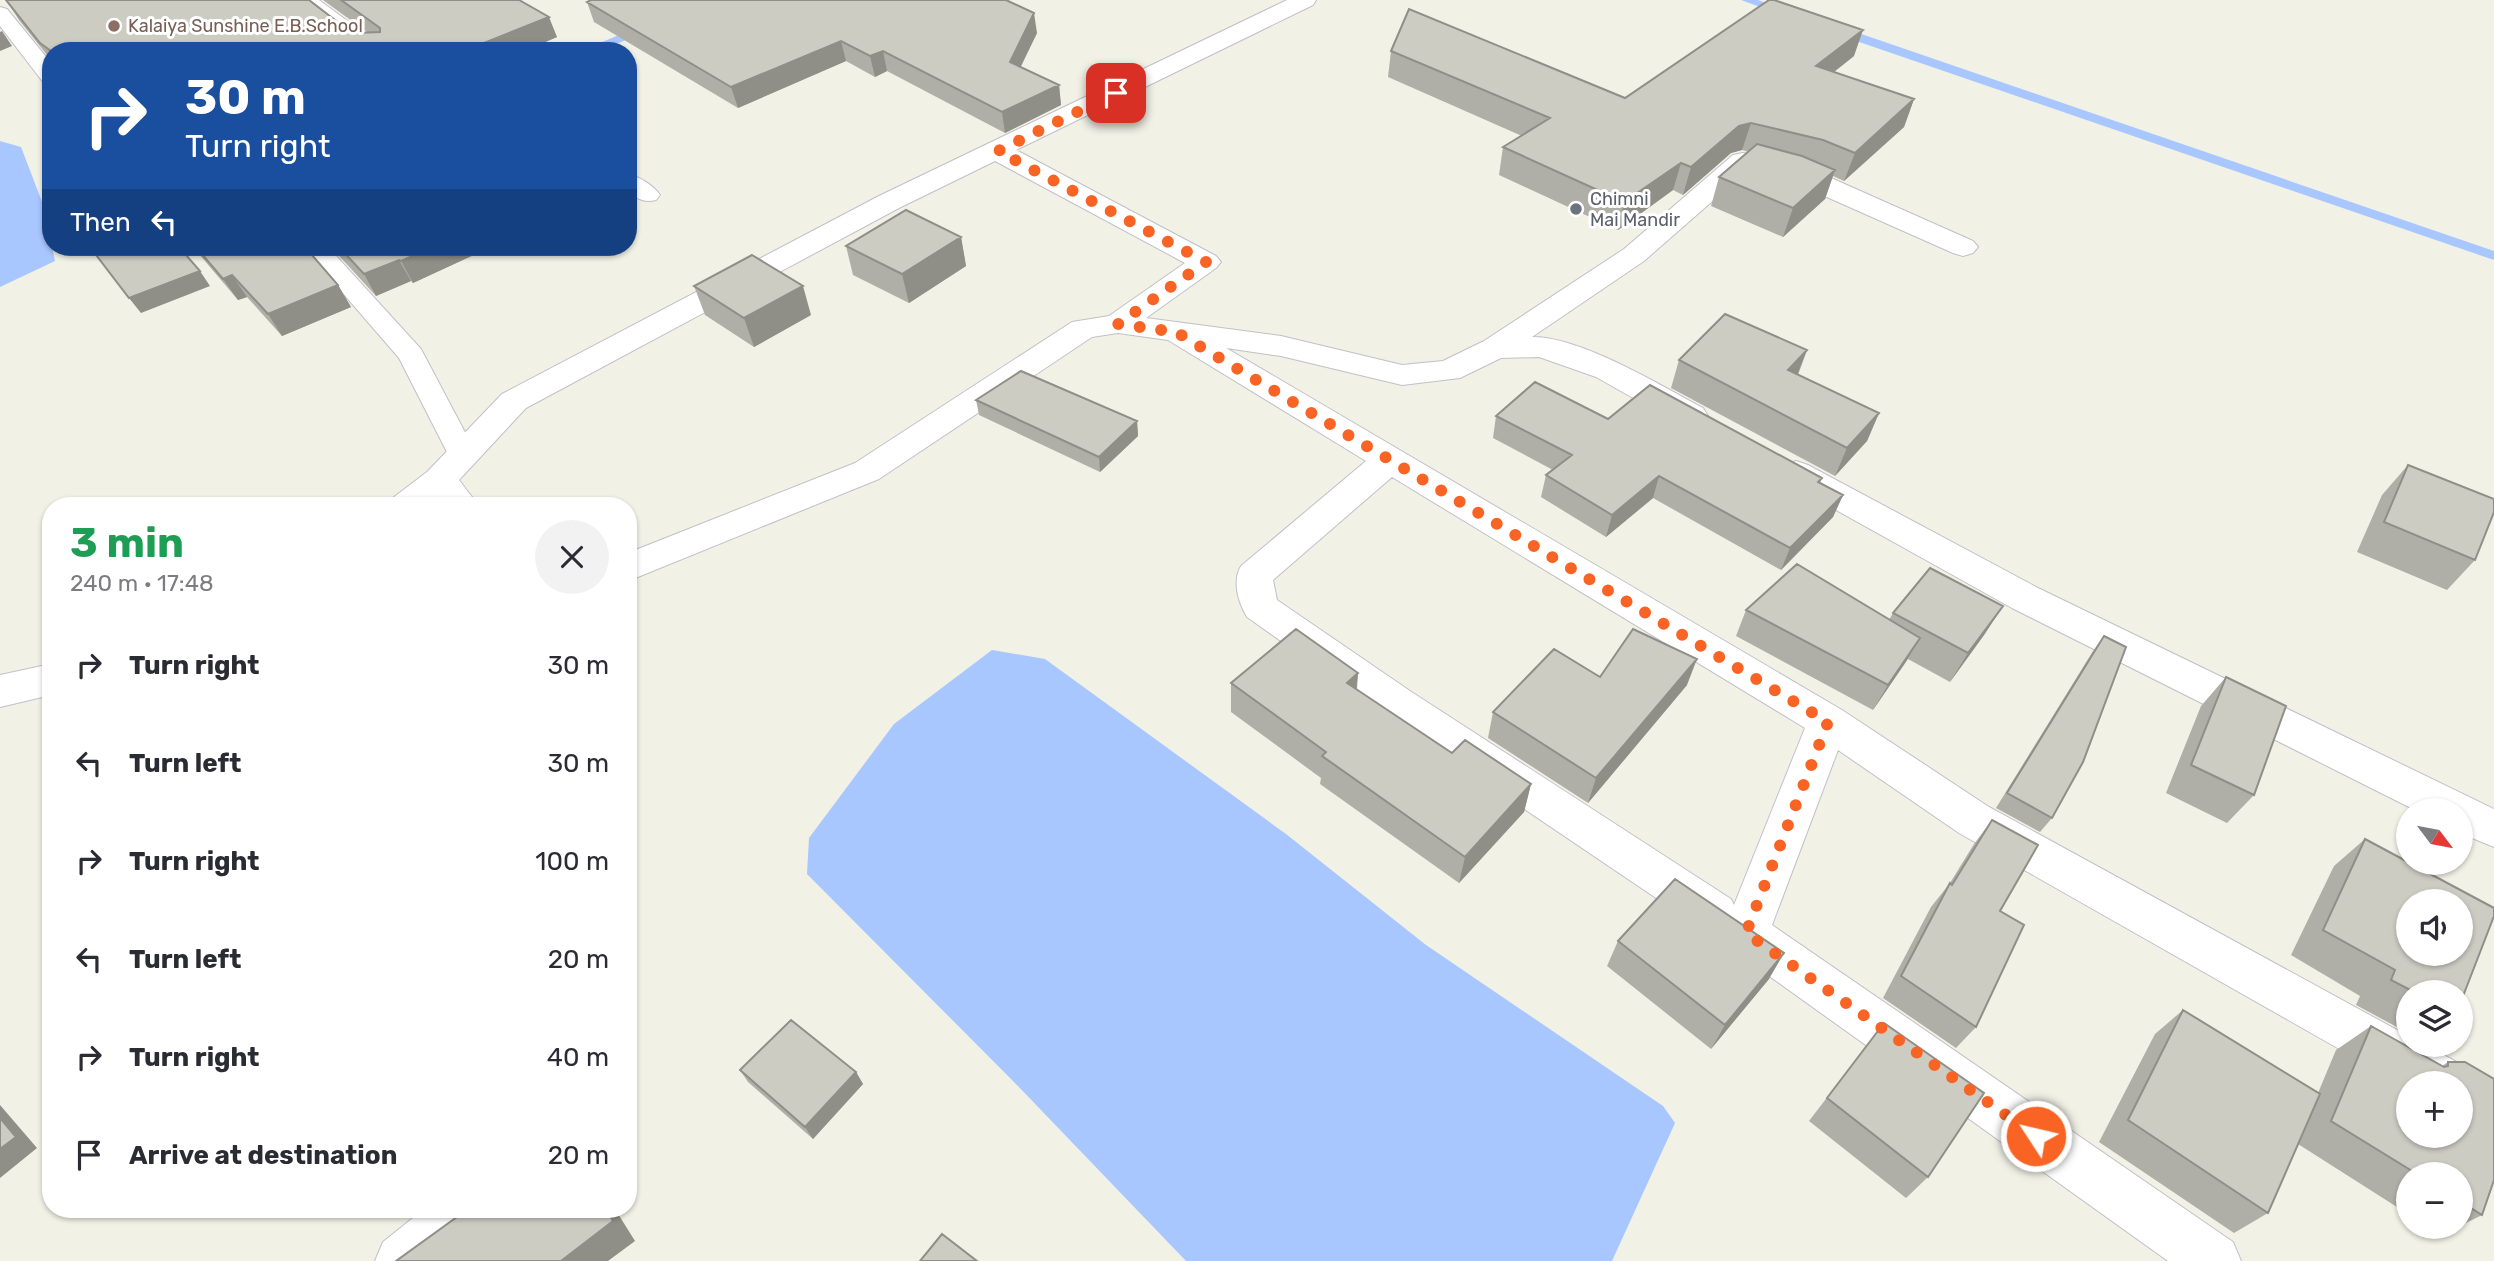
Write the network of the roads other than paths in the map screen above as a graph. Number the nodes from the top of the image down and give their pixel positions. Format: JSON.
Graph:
{"nodes":[{"id":1,"x":306,"y":0,"type":"edge"},
{"id":2,"x":1305,"y":0,"type":"edge"},
{"id":3,"x":0,"y":13,"type":"edge"},
{"id":4,"x":365,"y":42,"type":"edge"},
{"id":5,"x":42,"y":67,"type":"edge"},
{"id":6,"x":998,"y":151,"type":"junction"},
{"id":7,"x":1963,"y":247,"type":"dead end"},
{"id":8,"x":323,"y":256,"type":"edge"},
{"id":9,"x":1118,"y":324,"type":"junction"},
{"id":10,"x":1176,"y":332,"type":"junction"},
{"id":11,"x":1495,"y":348,"type":"junction"},
{"id":12,"x":1717,"y":430,"type":"edge"},
{"id":13,"x":1766,"y":457,"type":"edge"},
{"id":14,"x":1388,"y":461,"type":"junction"},
{"id":15,"x":454,"y":480,"type":"edge"},
{"id":16,"x":423,"y":497,"type":"edge"},
{"id":17,"x":637,"y":564,"type":"edge"},
{"id":18,"x":42,"y":673,"type":"edge"},
{"id":19,"x":42,"y":681,"type":"edge"},
{"id":20,"x":3,"y":690,"type":"edge"},
{"id":21,"x":1828,"y":722,"type":"junction"},
{"id":22,"x":2431,"y":798,"type":"edge"},
{"id":23,"x":2473,"y":819,"type":"edge"},
{"id":24,"x":2494,"y":829,"type":"edge"},
{"id":25,"x":1746,"y":933,"type":"junction"},
{"id":26,"x":2424,"y":1071,"type":"edge"},
{"id":27,"x":455,"y":1218,"type":"edge"},
{"id":28,"x":402,"y":1261,"type":"edge"},
{"id":29,"x":2214,"y":1261,"type":"edge"}],
"edges":[{"from":1,"to":4,"type":"lane"},
{"from":2,"to":6,"type":"street"},
{"from":3,"to":5,"type":"lane"},
{"from":6,"to":9,"type":"street"},
{"from":6,"to":15,"type":"street"},
{"from":7,"to":11,"type":"street"},
{"from":8,"to":15,"type":"lane"},
{"from":9,"to":10,"type":"street"},
{"from":9,"to":17,"type":"street"},
{"from":10,"to":11,"type":"street"},
{"from":10,"to":14,"type":"street"},
{"from":11,"to":12,"type":"street"},
{"from":13,"to":22,"type":"street"},
{"from":14,"to":21,"type":"street"},
{"from":14,"to":25,"type":"street"},
{"from":15,"to":16,"type":"street"},
{"from":18,"to":20,"type":"street"},
{"from":19,"to":20,"type":"street"},
{"from":21,"to":25,"type":"street"},
{"from":21,"to":26,"type":"street"},
{"from":23,"to":24,"type":"street"},
{"from":25,"to":29,"type":"street"},
{"from":27,"to":28,"type":"street"}]}
